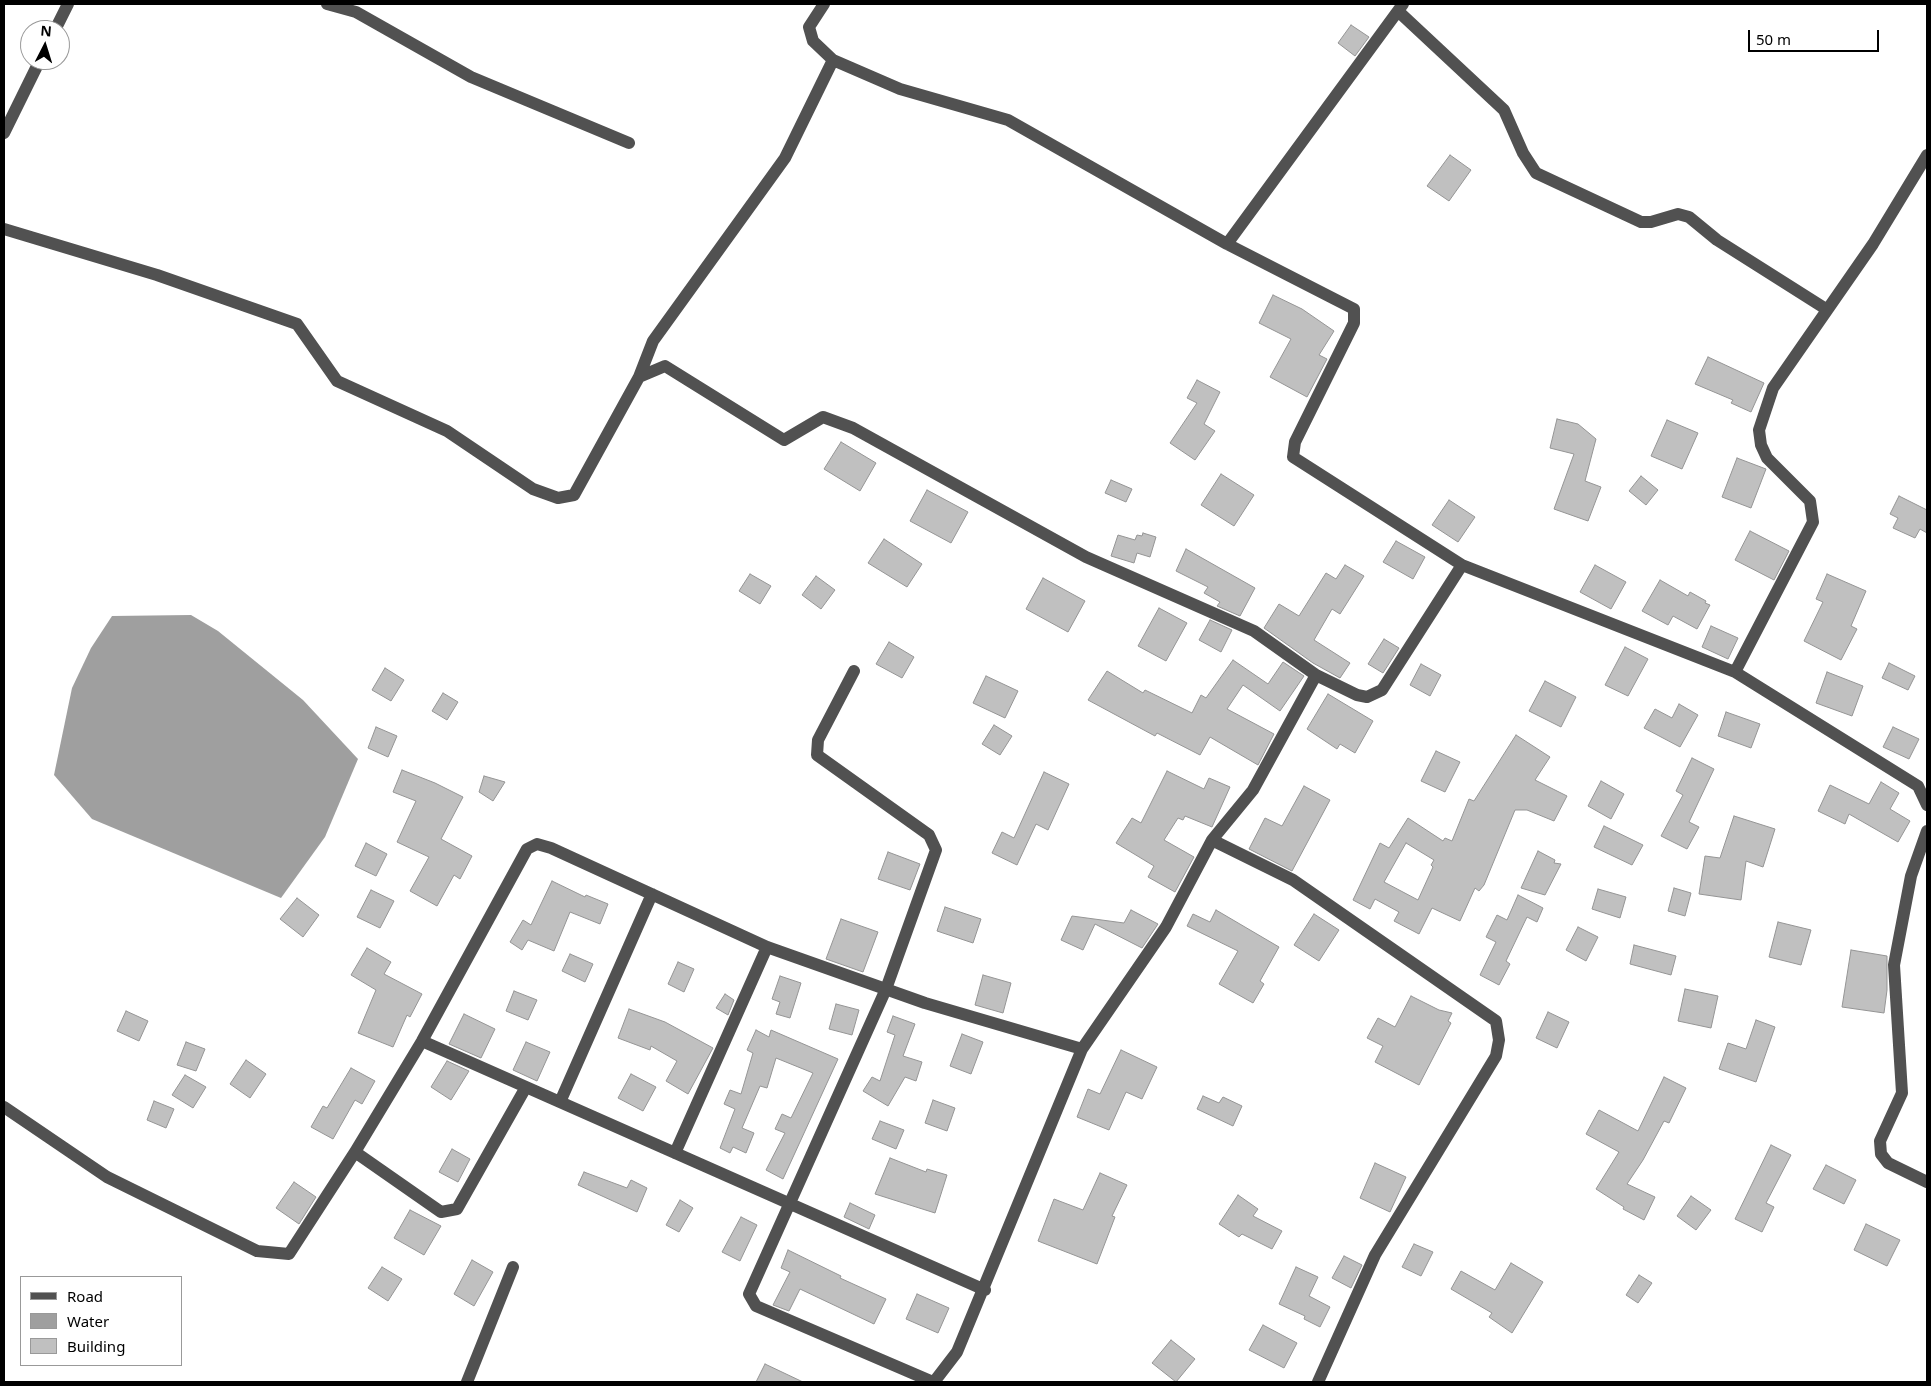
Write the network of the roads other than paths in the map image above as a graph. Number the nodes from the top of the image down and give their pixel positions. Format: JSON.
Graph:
{"nodes":[{"id":1,"x":327,"y":4,"type":"edge"},
{"id":2,"x":824,"y":4,"type":"edge"},
{"id":3,"x":66,"y":6,"type":"edge"},
{"id":4,"x":1401,"y":8,"type":"edge"},
{"id":5,"x":60,"y":20,"type":"edge"},
{"id":6,"x":833,"y":60,"type":"junction"},
{"id":7,"x":35,"y":70,"type":"edge"},
{"id":8,"x":4,"y":133,"type":"edge"},
{"id":9,"x":629,"y":143,"type":"dead end"},
{"id":10,"x":1927,"y":155,"type":"edge"},
{"id":11,"x":4,"y":229,"type":"edge"},
{"id":12,"x":1226,"y":244,"type":"junction"},
{"id":13,"x":1826,"y":309,"type":"junction"},
{"id":14,"x":639,"y":377,"type":"junction"},
{"id":15,"x":1462,"y":565,"type":"junction"},
{"id":16,"x":854,"y":671,"type":"dead end"},
{"id":17,"x":1735,"y":672,"type":"junction"},
{"id":18,"x":1316,"y":675,"type":"junction"},
{"id":19,"x":1927,"y":805,"type":"edge"},
{"id":20,"x":1927,"y":832,"type":"edge"},
{"id":21,"x":1212,"y":840,"type":"junction"},
{"id":22,"x":652,"y":894,"type":"junction"},
{"id":23,"x":767,"y":947,"type":"junction"},
{"id":24,"x":886,"y":989,"type":"junction"},
{"id":25,"x":422,"y":1041,"type":"junction"},
{"id":26,"x":1082,"y":1049,"type":"junction"},
{"id":27,"x":526,"y":1087,"type":"junction"},
{"id":28,"x":560,"y":1102,"type":"junction"},
{"id":29,"x":4,"y":1107,"type":"edge"},
{"id":30,"x":355,"y":1152,"type":"junction"},
{"id":31,"x":675,"y":1153,"type":"junction"},
{"id":32,"x":1927,"y":1182,"type":"edge"},
{"id":33,"x":791,"y":1204,"type":"junction"},
{"id":34,"x":513,"y":1266,"type":"dead end"},
{"id":35,"x":985,"y":1290,"type":"junction"},
{"id":36,"x":467,"y":1382,"type":"edge"},
{"id":37,"x":934,"y":1382,"type":"edge"},
{"id":38,"x":1318,"y":1382,"type":"edge"}],
"edges":[{"from":1,"to":9,"type":"street"},
{"from":2,"to":6,"type":"street"},
{"from":3,"to":5,"type":"street"},
{"from":4,"to":12,"type":"street"},
{"from":4,"to":13,"type":"street"},
{"from":6,"to":12,"type":"street"},
{"from":6,"to":14,"type":"street"},
{"from":7,"to":8,"type":"street"},
{"from":10,"to":13,"type":"street"},
{"from":11,"to":14,"type":"street"},
{"from":12,"to":15,"type":"street"},
{"from":13,"to":17,"type":"street"},
{"from":14,"to":18,"type":"street"},
{"from":15,"to":17,"type":"street"},
{"from":15,"to":18,"type":"street"},
{"from":16,"to":24,"type":"street"},
{"from":17,"to":19,"type":"street"},
{"from":18,"to":21,"type":"street"},
{"from":20,"to":32,"type":"street"},
{"from":21,"to":26,"type":"street"},
{"from":21,"to":38,"type":"street"},
{"from":22,"to":23,"type":"street"},
{"from":22,"to":25,"type":"street"},
{"from":22,"to":28,"type":"street"},
{"from":23,"to":24,"type":"street"},
{"from":23,"to":31,"type":"street"},
{"from":24,"to":26,"type":"street"},
{"from":24,"to":33,"type":"street"},
{"from":25,"to":27,"type":"street"},
{"from":25,"to":30,"type":"street"},
{"from":26,"to":35,"type":"street"},
{"from":27,"to":28,"type":"street"},
{"from":27,"to":30,"type":"street"},
{"from":28,"to":31,"type":"street"},
{"from":29,"to":30,"type":"street"},
{"from":31,"to":33,"type":"street"},
{"from":33,"to":35,"type":"street"},
{"from":33,"to":37,"type":"street"},
{"from":34,"to":36,"type":"street"},
{"from":35,"to":37,"type":"street"}]}
